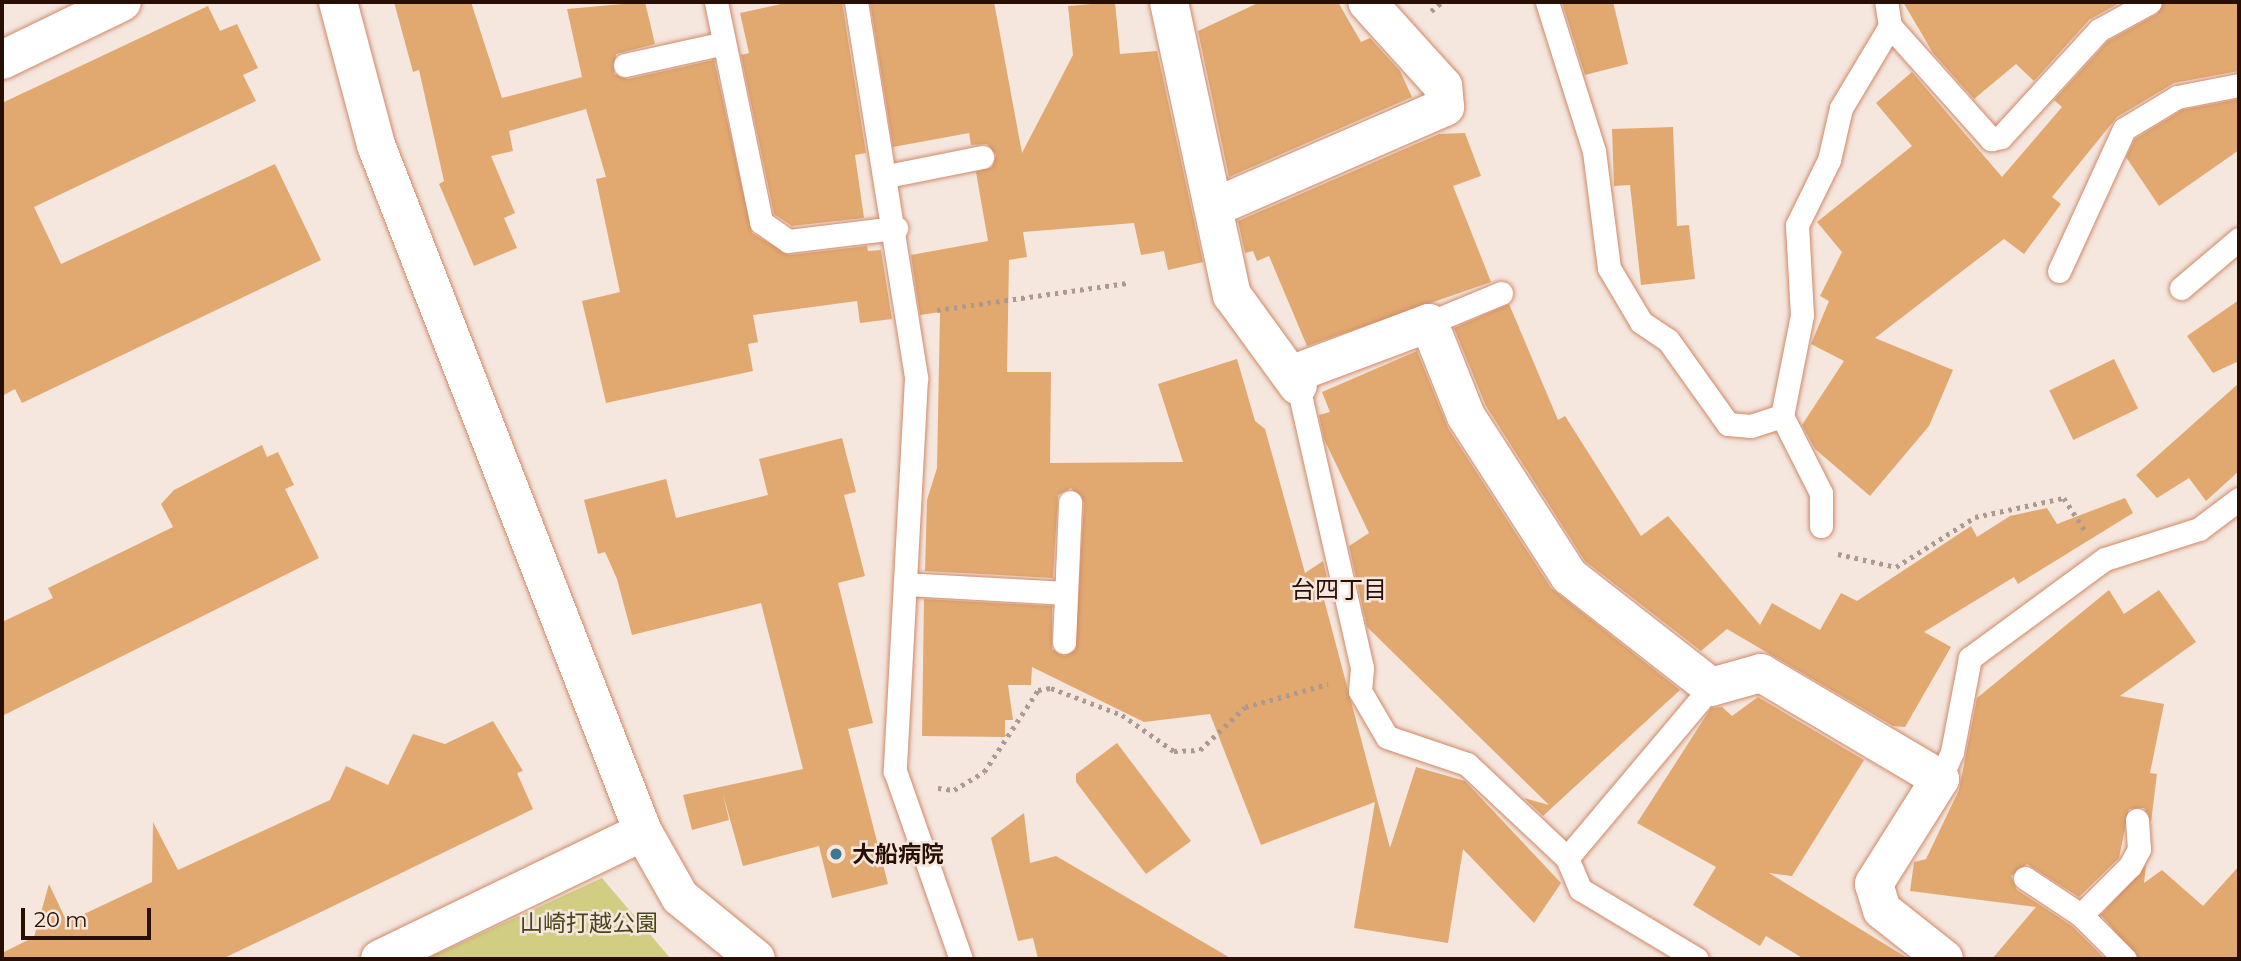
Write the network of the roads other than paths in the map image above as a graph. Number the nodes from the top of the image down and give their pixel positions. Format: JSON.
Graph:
{"nodes":[{"id":1,"x":122,"y":2,"type":"edge"},
{"id":2,"x":338,"y":2,"type":"edge"},
{"id":3,"x":716,"y":2,"type":"edge"},
{"id":4,"x":856,"y":2,"type":"edge"},
{"id":5,"x":1367,"y":2,"type":"edge"},
{"id":6,"x":1547,"y":2,"type":"edge"},
{"id":7,"x":1886,"y":2,"type":"edge"},
{"id":8,"x":2150,"y":2,"type":"edge"},
{"id":9,"x":1175,"y":4,"type":"edge"},
{"id":10,"x":1889,"y":26,"type":"junction"},
{"id":11,"x":724,"y":43,"type":"junction"},
{"id":12,"x":2,"y":60,"type":"edge"},
{"id":13,"x":625,"y":65,"type":"dead end"},
{"id":14,"x":2239,"y":85,"type":"edge"},
{"id":15,"x":982,"y":157,"type":"dead end"},
{"id":16,"x":887,"y":176,"type":"junction"},
{"id":17,"x":1215,"y":207,"type":"junction"},
{"id":18,"x":896,"y":228,"type":"junction"},
{"id":19,"x":2239,"y":239,"type":"edge"},
{"id":20,"x":2059,"y":271,"type":"dead end"},
{"id":21,"x":2180,"y":288,"type":"dead end"},
{"id":22,"x":1500,"y":293,"type":"dead end"},
{"id":23,"x":1429,"y":323,"type":"junction"},
{"id":24,"x":1296,"y":380,"type":"junction"},
{"id":25,"x":1782,"y":416,"type":"junction"},
{"id":26,"x":2239,"y":499,"type":"edge"},
{"id":27,"x":1070,"y":502,"type":"dead end"},
{"id":28,"x":1821,"y":526,"type":"road end"},
{"id":29,"x":905,"y":584,"type":"junction"},
{"id":30,"x":1065,"y":593,"type":"junction"},
{"id":31,"x":1064,"y":642,"type":"dead end"},
{"id":32,"x":1711,"y":687,"type":"junction"},
{"id":33,"x":1940,"y":779,"type":"junction"},
{"id":34,"x":2137,"y":820,"type":"dead end"},
{"id":35,"x":643,"y":832,"type":"junction"},
{"id":36,"x":1567,"y":858,"type":"junction"},
{"id":37,"x":2025,"y":878,"type":"dead end"},
{"id":38,"x":2081,"y":915,"type":"junction"},
{"id":39,"x":380,"y":959,"type":"edge"},
{"id":40,"x":756,"y":959,"type":"edge"},
{"id":41,"x":961,"y":959,"type":"edge"},
{"id":42,"x":1697,"y":959,"type":"edge"},
{"id":43,"x":1944,"y":959,"type":"edge"},
{"id":44,"x":2125,"y":959,"type":"edge"}],
"edges":[{"from":1,"to":12,"type":"street"},
{"from":2,"to":35,"type":"street"},
{"from":3,"to":11,"type":"lane"},
{"from":4,"to":16,"type":"lane"},
{"from":5,"to":17,"type":"street"},
{"from":6,"to":25,"type":"lane"},
{"from":7,"to":10,"type":"lane"},
{"from":8,"to":10,"type":"lane"},
{"from":9,"to":17,"type":"street"},
{"from":10,"to":25,"type":"lane"},
{"from":11,"to":13,"type":"lane"},
{"from":11,"to":18,"type":"lane"},
{"from":14,"to":20,"type":"lane"},
{"from":15,"to":16,"type":"lane"},
{"from":16,"to":18,"type":"lane"},
{"from":17,"to":24,"type":"street"},
{"from":18,"to":29,"type":"lane"},
{"from":19,"to":21,"type":"lane"},
{"from":22,"to":23,"type":"lane"},
{"from":23,"to":24,"type":"street"},
{"from":23,"to":32,"type":"street"},
{"from":24,"to":36,"type":"lane"},
{"from":25,"to":28,"type":"lane"},
{"from":26,"to":33,"type":"lane"},
{"from":27,"to":30,"type":"lane"},
{"from":29,"to":30,"type":"lane"},
{"from":29,"to":41,"type":"lane"},
{"from":30,"to":31,"type":"lane"},
{"from":32,"to":33,"type":"street"},
{"from":32,"to":36,"type":"lane"},
{"from":33,"to":43,"type":"street"},
{"from":34,"to":38,"type":"lane"},
{"from":35,"to":39,"type":"street"},
{"from":35,"to":40,"type":"street"},
{"from":36,"to":42,"type":"lane"},
{"from":37,"to":38,"type":"lane"},
{"from":38,"to":44,"type":"lane"}]}
